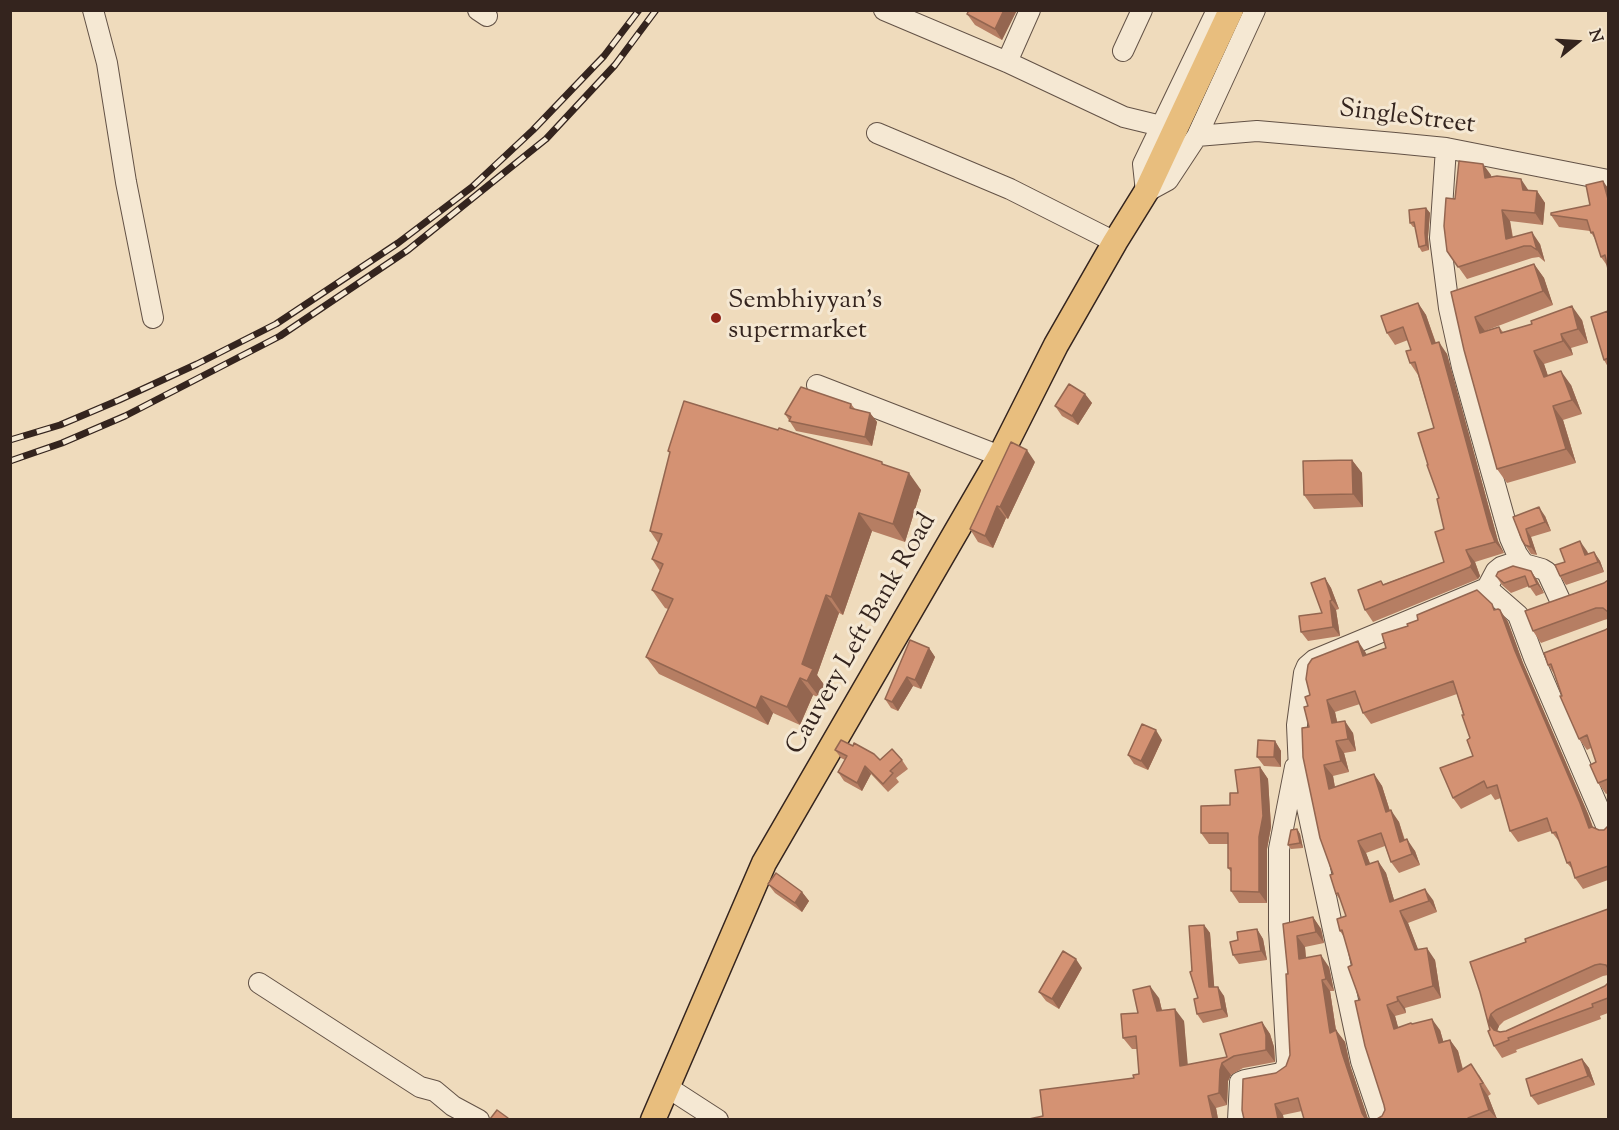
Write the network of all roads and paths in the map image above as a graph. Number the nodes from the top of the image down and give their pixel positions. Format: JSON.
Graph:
{"nodes":[{"id":1,"x":93,"y":10,"type":"edge"},
{"id":2,"x":884,"y":10,"type":"edge"},
{"id":3,"x":1030,"y":10,"type":"edge"},
{"id":4,"x":1142,"y":10,"type":"edge"},
{"id":5,"x":1217,"y":10,"type":"edge"},
{"id":6,"x":1232,"y":10,"type":"edge"},
{"id":7,"x":1254,"y":10,"type":"edge"},
{"id":8,"x":1123,"y":51,"type":"dead end"},
{"id":9,"x":1007,"y":62,"type":"junction"},
{"id":10,"x":1161,"y":126,"type":"junction"},
{"id":11,"x":877,"y":134,"type":"dead end"},
{"id":12,"x":1197,"y":136,"type":"junction"},
{"id":13,"x":1446,"y":148,"type":"junction"},
{"id":14,"x":1608,"y":180,"type":"edge"},
{"id":15,"x":1146,"y":192,"type":"junction"},
{"id":16,"x":1115,"y":242,"type":"junction"},
{"id":17,"x":1470,"y":291,"type":"edge"},
{"id":18,"x":1448,"y":298,"type":"junction"},
{"id":19,"x":153,"y":318,"type":"dead end"},
{"id":20,"x":817,"y":385,"type":"dead end"},
{"id":21,"x":1000,"y":456,"type":"junction"},
{"id":22,"x":1524,"y":564,"type":"junction"},
{"id":23,"x":1487,"y":588,"type":"junction"},
{"id":24,"x":1580,"y":593,"type":"edge"},
{"id":25,"x":1560,"y":600,"type":"junction"},
{"id":26,"x":1518,"y":615,"type":"junction"},
{"id":27,"x":1555,"y":650,"type":"edge"},
{"id":28,"x":1534,"y":658,"type":"junction"},
{"id":29,"x":1298,"y":750,"type":"junction"},
{"id":30,"x":1608,"y":830,"type":"edge"},
{"id":31,"x":259,"y":983,"type":"dead end"},
{"id":32,"x":675,"y":1092,"type":"junction"},
{"id":33,"x":479,"y":1119,"type":"edge"},
{"id":34,"x":653,"y":1119,"type":"edge"},
{"id":35,"x":718,"y":1119,"type":"edge"},
{"id":36,"x":1238,"y":1119,"type":"edge"},
{"id":37,"x":1381,"y":1119,"type":"edge"}],
"edges":[{"from":1,"to":19,"type":"street"},
{"from":2,"to":9,"type":"street"},
{"from":3,"to":9,"type":"street"},
{"from":4,"to":8,"type":"street"},
{"from":5,"to":10,"type":"street"},
{"from":6,"to":15,"type":"main road","name":"Cauvery Left Bank Road"},
{"from":7,"to":12,"type":"street"},
{"from":9,"to":10,"type":"street"},
{"from":10,"to":15,"type":"street"},
{"from":11,"to":16,"type":"street"},
{"from":12,"to":13,"type":"street","name":"SingleStreet"},
{"from":12,"to":15,"type":"street"},
{"from":13,"to":14,"type":"street","name":"SingleStreet"},
{"from":13,"to":18,"type":"street"},
{"from":15,"to":16,"type":"main road","name":"Cauvery Left Bank Road"},
{"from":16,"to":21,"type":"main road","name":"Cauvery Left Bank Road"},
{"from":17,"to":18,"type":"street"},
{"from":18,"to":22,"type":"street"},
{"from":20,"to":21,"type":"street"},
{"from":21,"to":32,"type":"main road","name":"Cauvery Left Bank Road"},
{"from":22,"to":23,"type":"street"},
{"from":22,"to":25,"type":"street"},
{"from":23,"to":26,"type":"street"},
{"from":23,"to":29,"type":"street"},
{"from":24,"to":25,"type":"street"},
{"from":25,"to":26,"type":"street"},
{"from":26,"to":28,"type":"street"},
{"from":27,"to":28,"type":"street"},
{"from":28,"to":30,"type":"street"},
{"from":29,"to":36,"type":"street"},
{"from":29,"to":37,"type":"street"},
{"from":31,"to":33,"type":"street"},
{"from":32,"to":34,"type":"main road","name":"Cauvery Left Bank Road"},
{"from":32,"to":35,"type":"street"}]}
